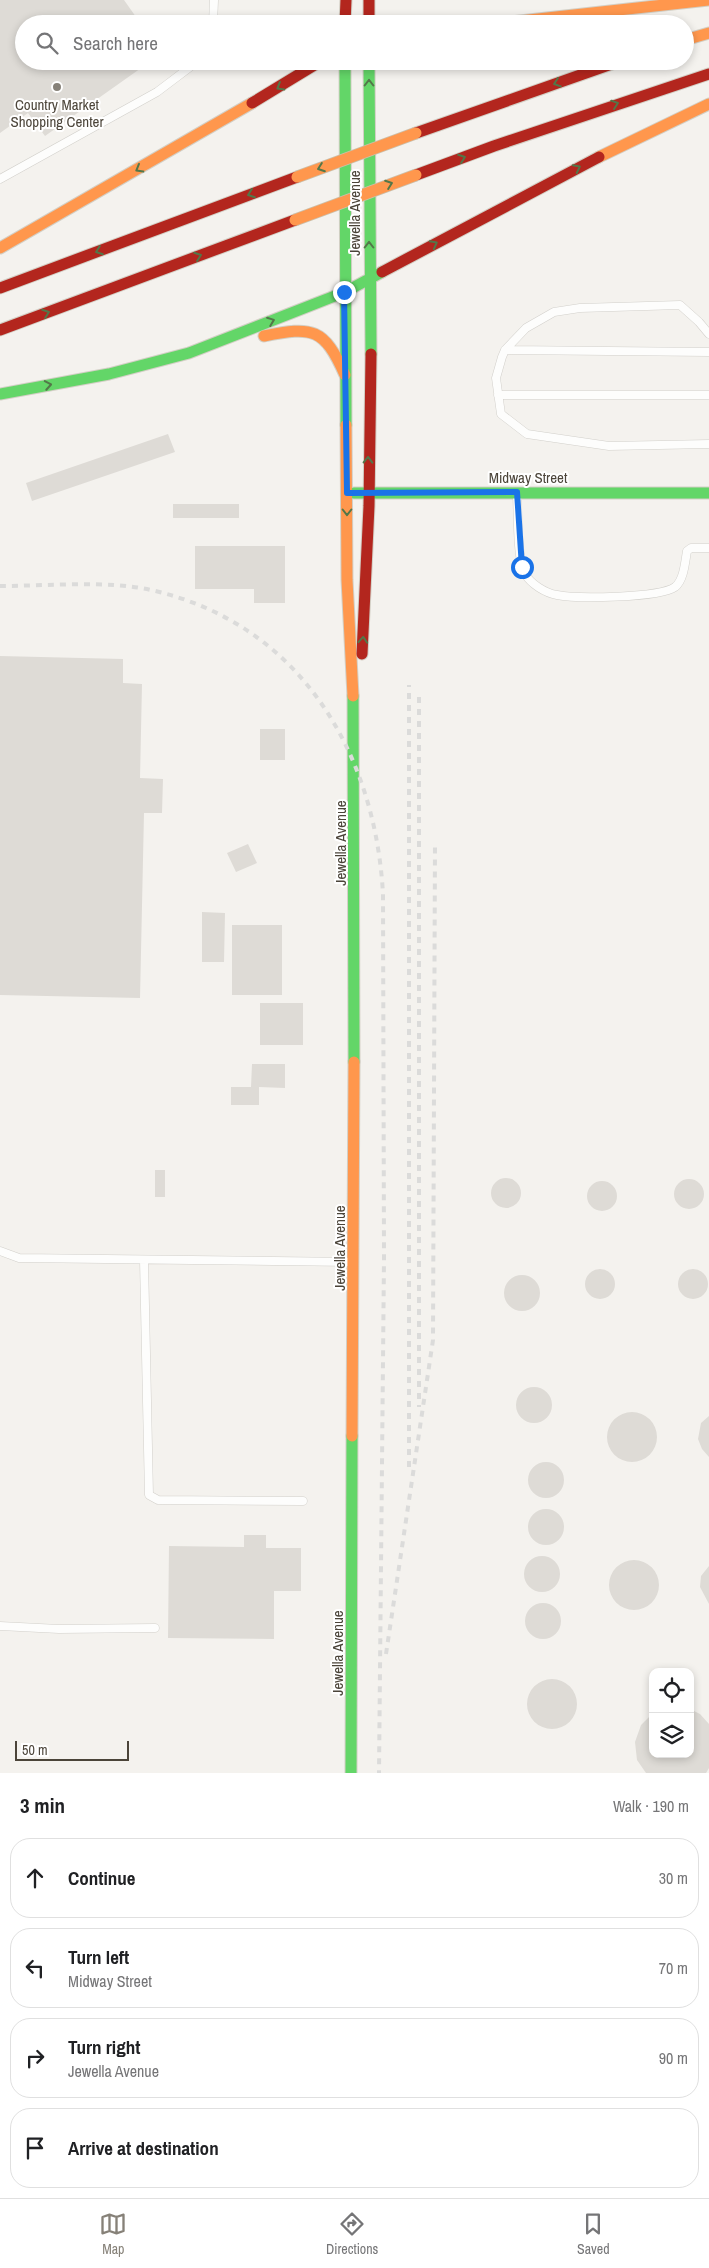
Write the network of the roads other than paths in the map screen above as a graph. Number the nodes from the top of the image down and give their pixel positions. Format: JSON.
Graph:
{"nodes":[{"id":1,"x":214,"y":0,"type":"edge"},
{"id":2,"x":346,"y":0,"type":"edge"},
{"id":3,"x":369,"y":0,"type":"edge"},
{"id":4,"x":709,"y":0,"type":"edge"},
{"id":5,"x":213,"y":15,"type":"edge"},
{"id":6,"x":346,"y":15,"type":"edge"},
{"id":7,"x":369,"y":15,"type":"edge"},
{"id":8,"x":574,"y":15,"type":"edge"},
{"id":9,"x":709,"y":33,"type":"edge"},
{"id":10,"x":694,"y":37,"type":"edge"},
{"id":11,"x":186,"y":70,"type":"edge"},
{"id":12,"x":306,"y":70,"type":"edge"},
{"id":13,"x":345,"y":70,"type":"edge"},
{"id":14,"x":369,"y":70,"type":"edge"},
{"id":15,"x":594,"y":70,"type":"edge"},
{"id":16,"x":709,"y":74,"type":"edge"},
{"id":17,"x":709,"y":104,"type":"edge"},
{"id":18,"x":0,"y":180,"type":"edge"},
{"id":19,"x":0,"y":248,"type":"edge"},
{"id":20,"x":370,"y":279,"type":"junction"},
{"id":21,"x":0,"y":288,"type":"edge"},
{"id":22,"x":344,"y":292,"type":"junction"},
{"id":23,"x":0,"y":330,"type":"edge"},
{"id":24,"x":709,"y":334,"type":"edge"},
{"id":25,"x":505,"y":350,"type":"junction"},
{"id":26,"x":709,"y":352,"type":"edge"},
{"id":27,"x":189,"y":353,"type":"junction"},
{"id":28,"x":345,"y":376,"type":"junction"},
{"id":29,"x":0,"y":394,"type":"edge"},
{"id":30,"x":709,"y":395,"type":"edge"},
{"id":31,"x":498,"y":396,"type":"junction"},
{"id":32,"x":709,"y":444,"type":"edge"},
{"id":33,"x":517,"y":492,"type":"junction"},
{"id":34,"x":347,"y":493,"type":"junction"},
{"id":35,"x":368,"y":493,"type":"junction"},
{"id":36,"x":709,"y":493,"type":"edge"},
{"id":37,"x":709,"y":548,"type":"edge"},
{"id":38,"x":355,"y":724,"type":"junction"},
{"id":39,"x":0,"y":1250,"type":"edge"},
{"id":40,"x":144,"y":1260,"type":"junction"},
{"id":41,"x":354,"y":1262,"type":"junction"},
{"id":42,"x":303,"y":1501,"type":"dead end"},
{"id":43,"x":0,"y":1626,"type":"edge"},
{"id":44,"x":155,"y":1628,"type":"dead end"},
{"id":45,"x":351,"y":1773,"type":"edge"}],
"edges":[{"from":1,"to":5,"type":"lane"},
{"from":2,"to":6,"type":"main road"},
{"from":3,"to":7,"type":"main road"},
{"from":4,"to":8,"type":"main road"},
{"from":9,"to":10,"type":"main road"},
{"from":11,"to":18,"type":"lane"},
{"from":12,"to":19,"type":"main road","one_way":true},
{"from":13,"to":22,"type":"main road","name":"Jewella Avenue"},
{"from":20,"to":14,"type":"main road","name":"Jewella Avenue","one_way":true},
{"from":15,"to":21,"type":"main road","one_way":true,"bridge":true},
{"from":23,"to":16,"type":"main road","one_way":true,"bridge":true},
{"from":20,"to":17,"type":"main road","one_way":true},
{"from":20,"to":22,"type":"main road"},
{"from":35,"to":20,"type":"main road","name":"Jewella Avenue","one_way":true},
{"from":27,"to":22,"type":"main road","one_way":true},
{"from":22,"to":28,"type":"main road","name":"Jewella Avenue"},
{"from":24,"to":25,"type":"lane"},
{"from":25,"to":26,"type":"lane"},
{"from":25,"to":31,"type":"lane"},
{"from":27,"to":28,"type":"main road"},
{"from":29,"to":27,"type":"main road","one_way":true},
{"from":28,"to":34,"type":"main road","name":"Jewella Avenue"},
{"from":30,"to":31,"type":"lane"},
{"from":31,"to":32,"type":"lane"},
{"from":33,"to":35,"type":"main road","name":"Midway Street"},
{"from":33,"to":36,"type":"main road","name":"Midway Street"},
{"from":33,"to":37,"type":"lane"},
{"from":34,"to":35,"type":"main road","name":"Midway Street"},
{"from":34,"to":38,"type":"main road","name":"Jewella Avenue","one_way":true},
{"from":38,"to":35,"type":"main road","name":"Jewella Avenue","one_way":true},
{"from":38,"to":41,"type":"main road","name":"Jewella Avenue"},
{"from":39,"to":40,"type":"lane"},
{"from":40,"to":41,"type":"lane"},
{"from":40,"to":42,"type":"lane"},
{"from":41,"to":45,"type":"main road","name":"Jewella Avenue"},
{"from":43,"to":44,"type":"lane"}]}
